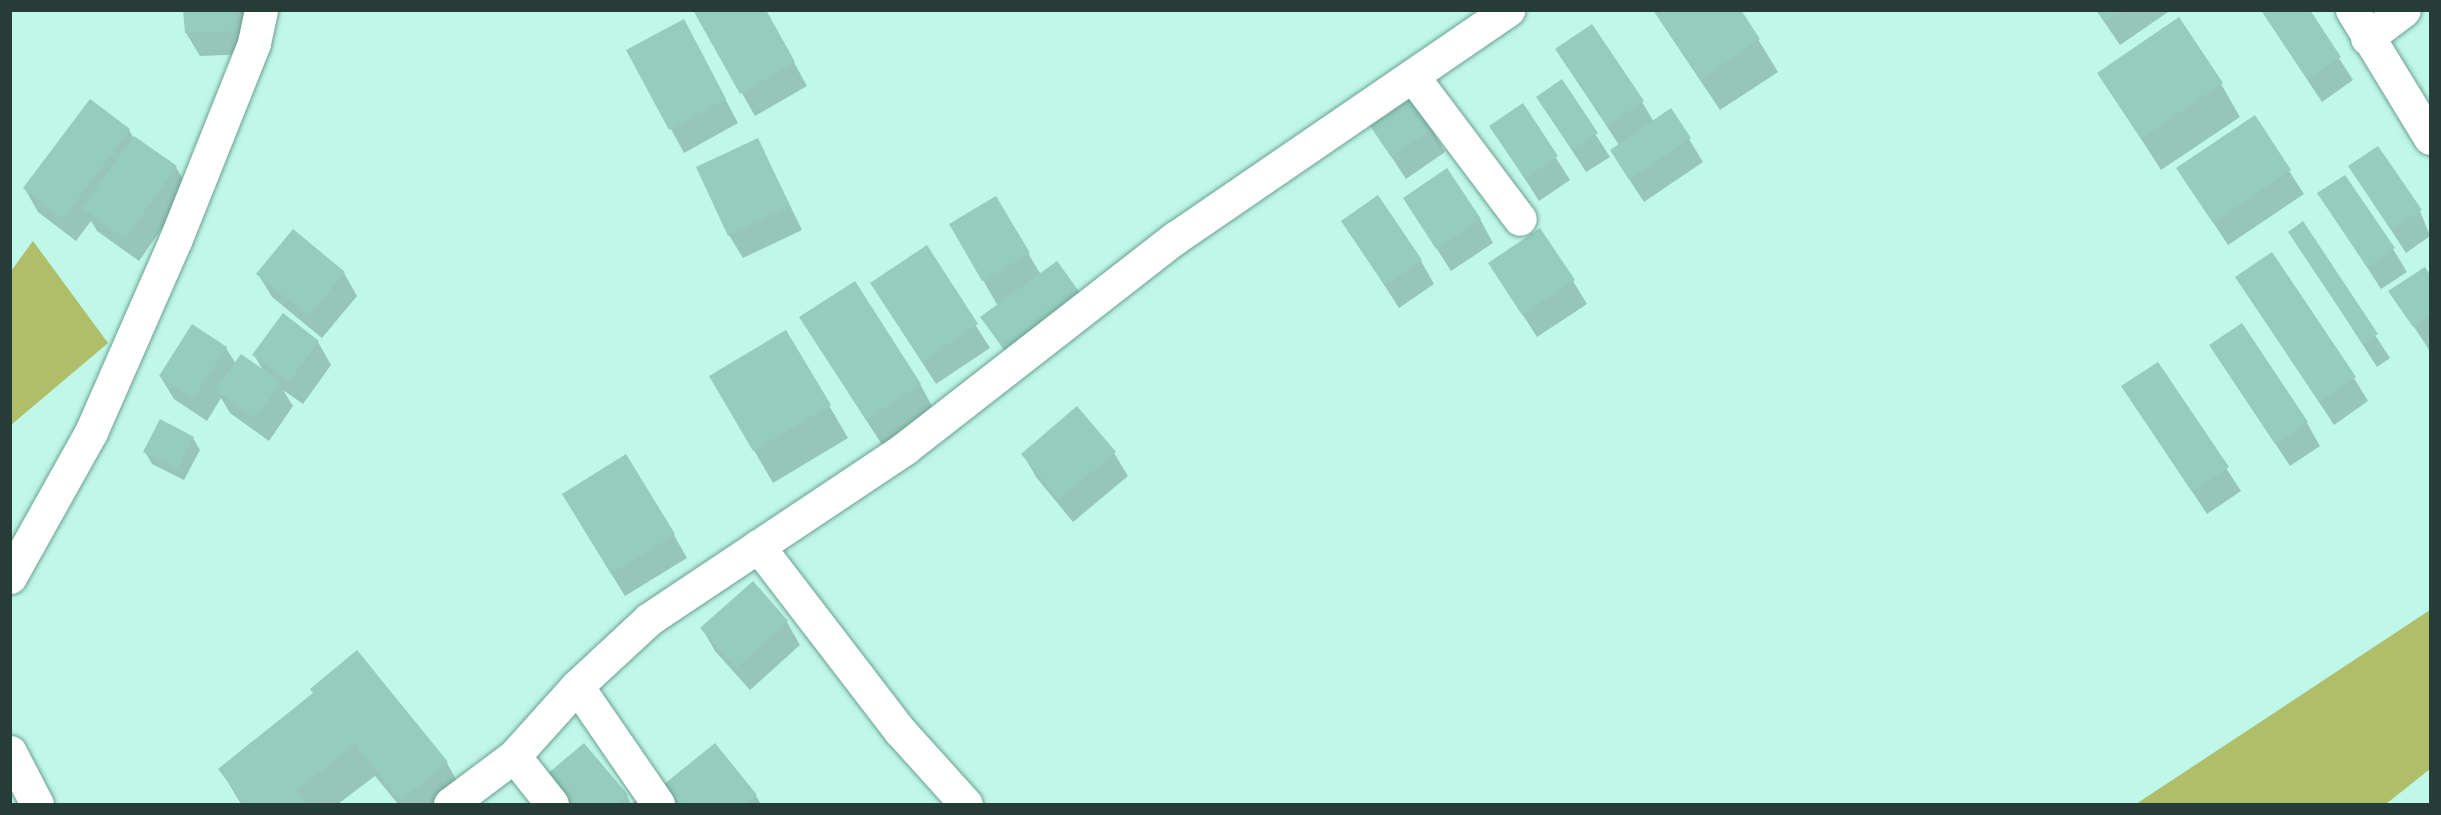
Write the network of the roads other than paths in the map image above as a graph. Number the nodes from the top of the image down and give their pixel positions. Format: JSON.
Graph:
{"nodes":[{"id":1,"x":261,"y":10,"type":"edge"},
{"id":2,"x":1508,"y":10,"type":"edge"},
{"id":3,"x":2404,"y":10,"type":"edge"},
{"id":4,"x":2359,"y":24,"type":"edge"},
{"id":5,"x":1414,"y":78,"type":"junction"},
{"id":6,"x":2430,"y":138,"type":"edge"},
{"id":7,"x":1520,"y":219,"type":"dead end"},
{"id":8,"x":758,"y":546,"type":"junction"},
{"id":9,"x":10,"y":577,"type":"edge"},
{"id":10,"x":577,"y":686,"type":"junction"},
{"id":11,"x":10,"y":752,"type":"edge"},
{"id":12,"x":514,"y":756,"type":"junction"},
{"id":13,"x":37,"y":804,"type":"edge"},
{"id":14,"x":450,"y":804,"type":"edge"},
{"id":15,"x":552,"y":804,"type":"edge"},
{"id":16,"x":658,"y":804,"type":"edge"},
{"id":17,"x":966,"y":804,"type":"edge"}],
"edges":[{"from":1,"to":9,"type":"street"},
{"from":2,"to":5,"type":"street"},
{"from":3,"to":4,"type":"street"},
{"from":4,"to":6,"type":"street"},
{"from":5,"to":7,"type":"street"},
{"from":5,"to":8,"type":"street"},
{"from":8,"to":10,"type":"street"},
{"from":8,"to":17,"type":"street"},
{"from":10,"to":12,"type":"street"},
{"from":10,"to":16,"type":"street"},
{"from":11,"to":13,"type":"street"},
{"from":12,"to":14,"type":"street"},
{"from":12,"to":15,"type":"street"}]}
